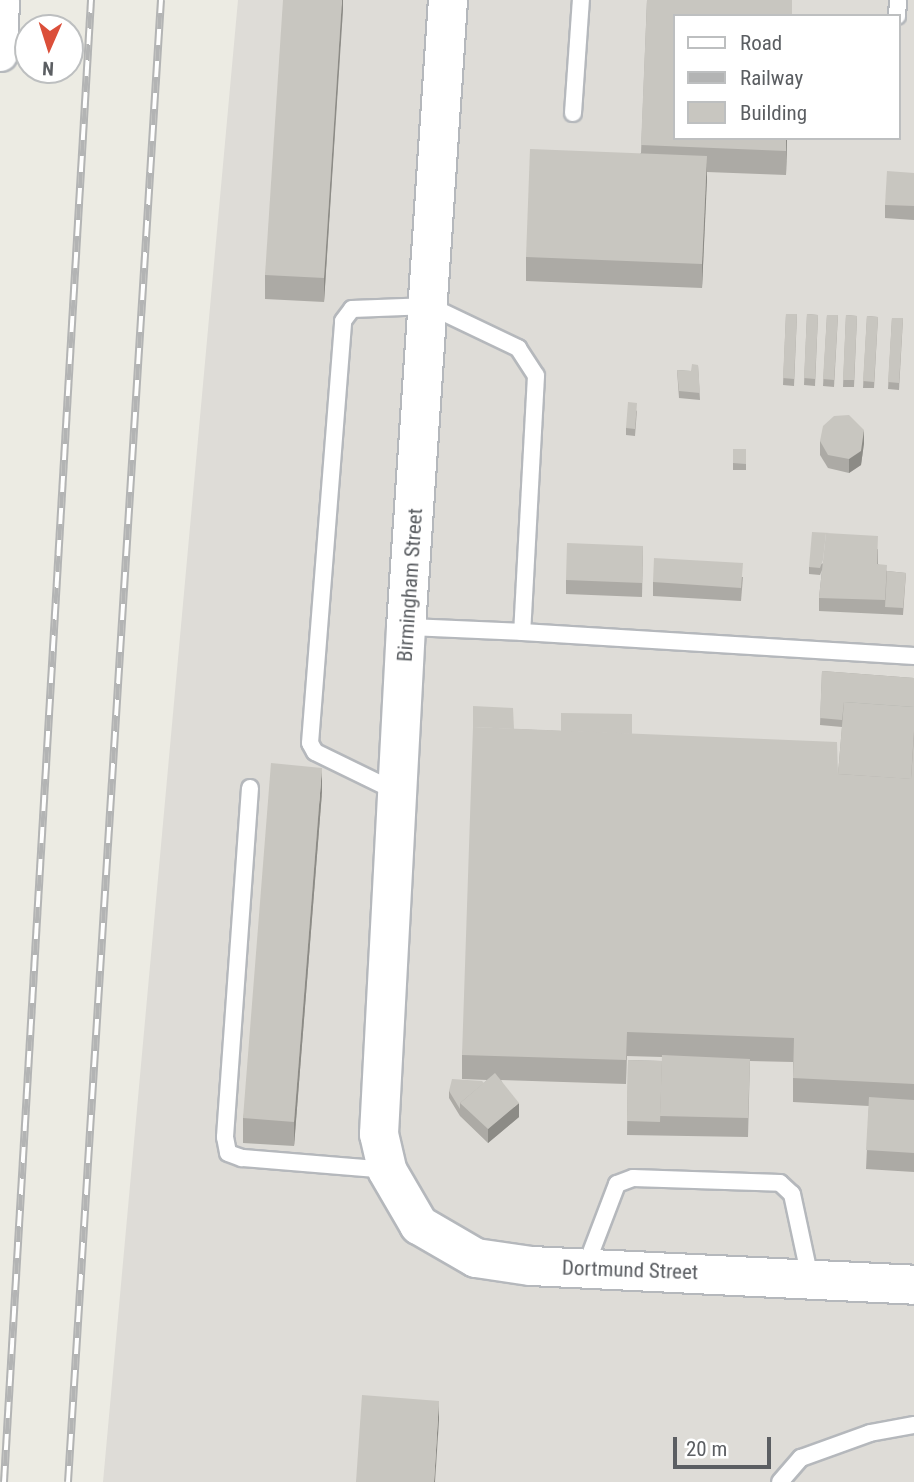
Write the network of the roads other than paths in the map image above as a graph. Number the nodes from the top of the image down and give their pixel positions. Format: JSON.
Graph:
{"nodes":[{"id":1,"x":2,"y":0,"type":"edge"},
{"id":2,"x":448,"y":0,"type":"edge"},
{"id":3,"x":580,"y":0,"type":"edge"},
{"id":4,"x":0,"y":54,"type":"edge"},
{"id":5,"x":573,"y":113,"type":"dead end"},
{"id":6,"x":430,"y":306,"type":"junction"},
{"id":7,"x":406,"y":627,"type":"junction"},
{"id":8,"x":522,"y":632,"type":"junction"},
{"id":9,"x":914,"y":656,"type":"edge"},
{"id":10,"x":250,"y":788,"type":"dead end"},
{"id":11,"x":397,"y":793,"type":"junction"},
{"id":12,"x":387,"y":1170,"type":"junction"},
{"id":13,"x":585,"y":1268,"type":"junction"},
{"id":14,"x":810,"y":1278,"type":"junction"},
{"id":15,"x":914,"y":1285,"type":"edge"},
{"id":16,"x":914,"y":1425,"type":"edge"},
{"id":17,"x":780,"y":1482,"type":"edge"}],
"edges":[{"from":1,"to":4,"type":"street"},
{"from":2,"to":6,"type":"street","name":"Birmingham Street"},
{"from":3,"to":5,"type":"lane"},
{"from":6,"to":7,"type":"street","name":"Birmingham Street"},
{"from":6,"to":8,"type":"lane"},
{"from":6,"to":11,"type":"lane"},
{"from":7,"to":8,"type":"lane"},
{"from":7,"to":11,"type":"street","name":"Birmingham Street"},
{"from":8,"to":9,"type":"lane"},
{"from":10,"to":12,"type":"lane"},
{"from":11,"to":12,"type":"street","name":"Birmingham Street"},
{"from":12,"to":13,"type":"street","name":"Dortmund Street"},
{"from":13,"to":14,"type":"street","name":"Dortmund Street"},
{"from":13,"to":14,"type":"lane"},
{"from":14,"to":15,"type":"street","name":"Dortmund Street"},
{"from":16,"to":17,"type":"lane"}]}
